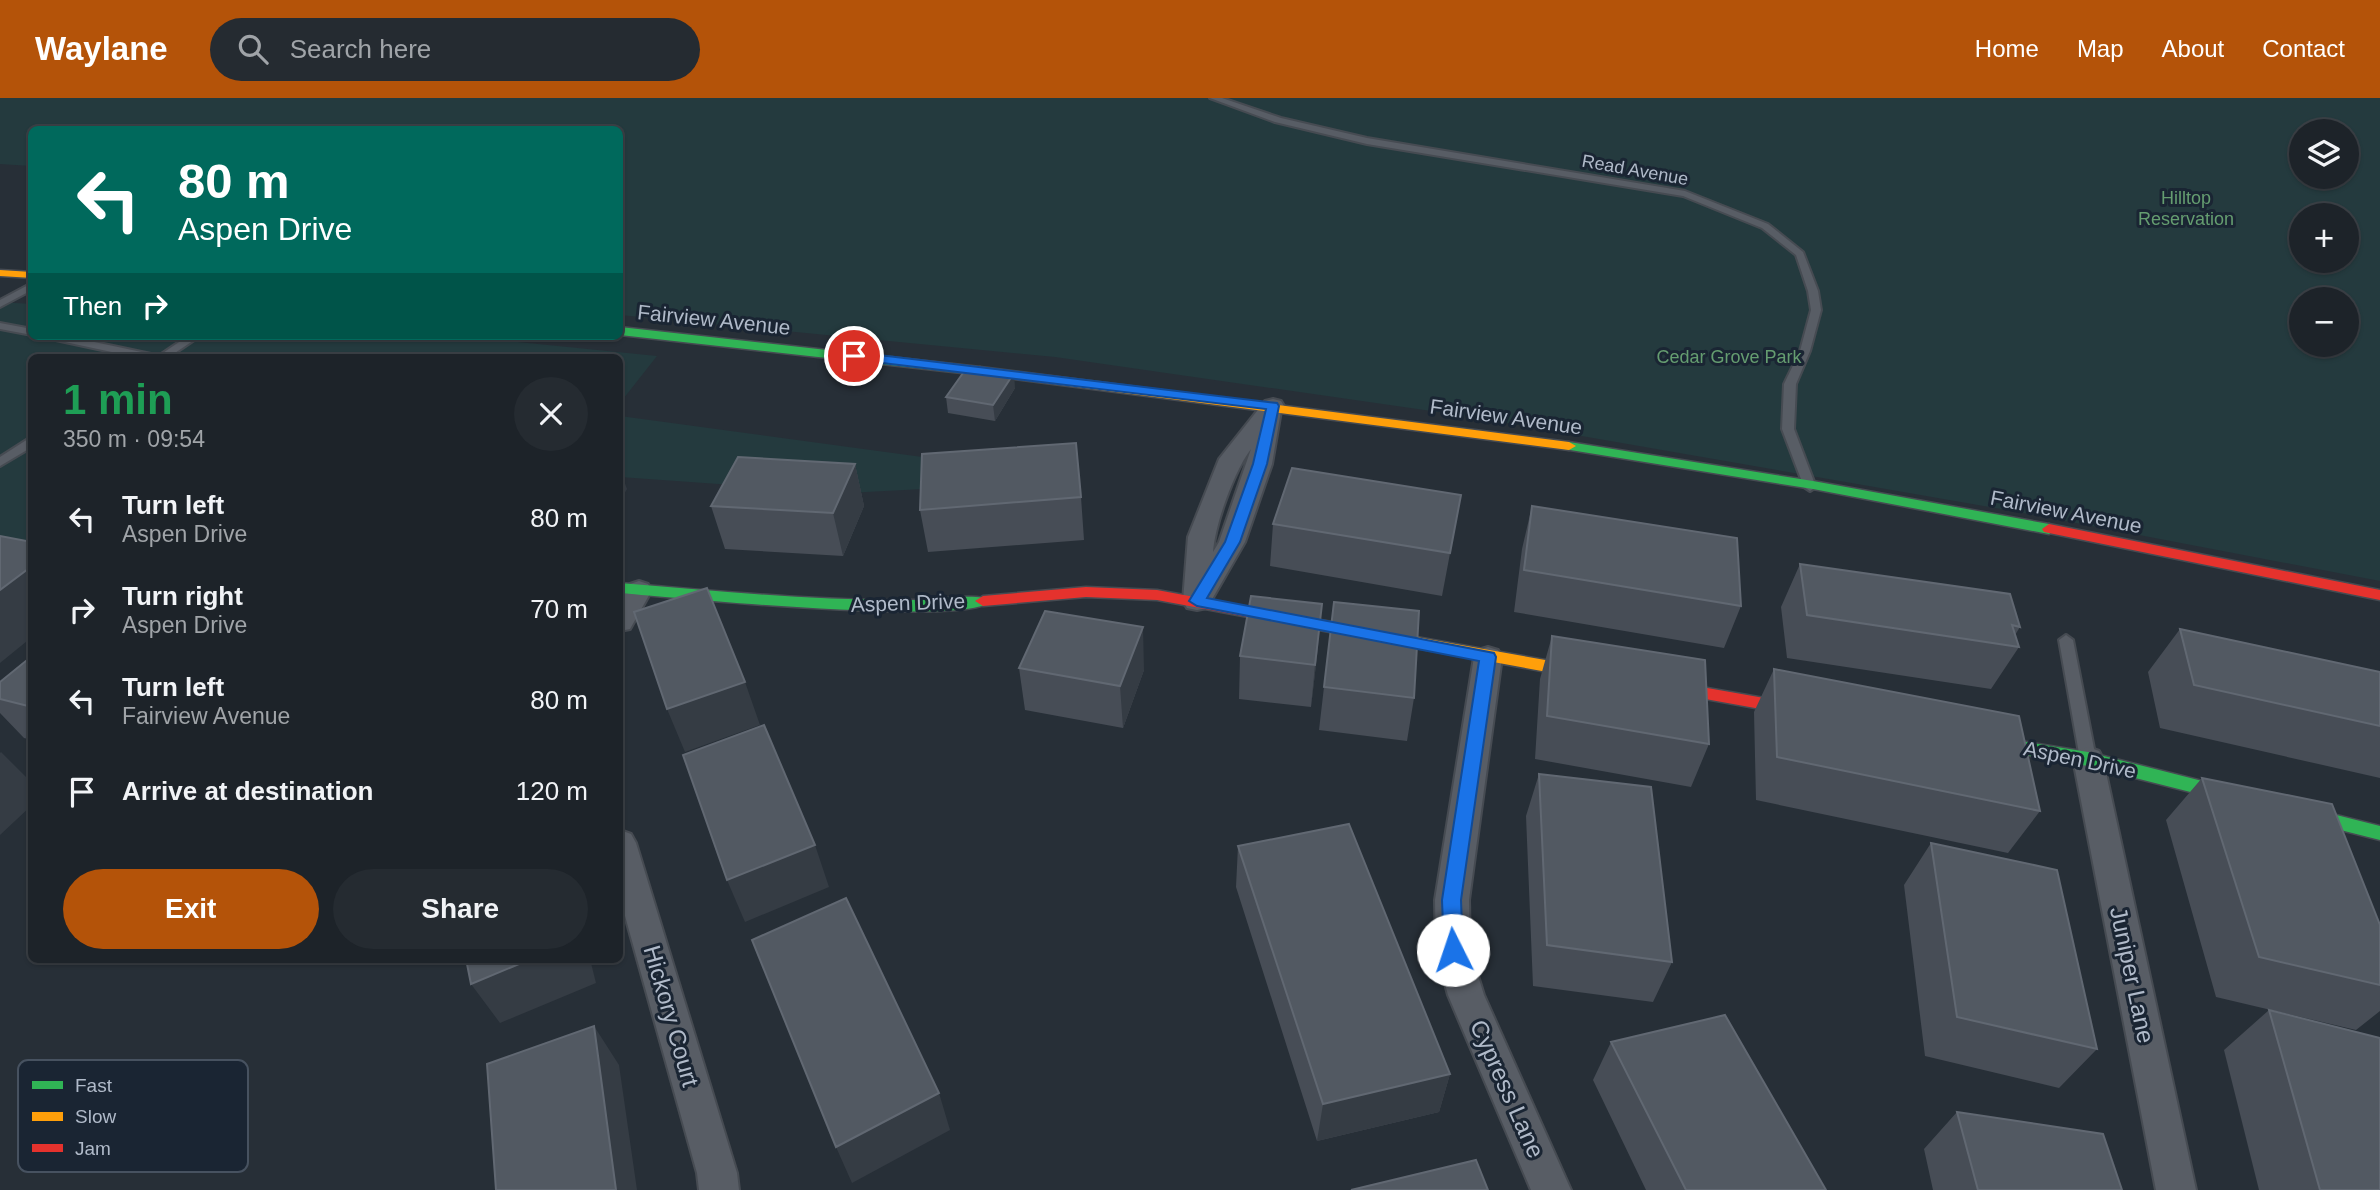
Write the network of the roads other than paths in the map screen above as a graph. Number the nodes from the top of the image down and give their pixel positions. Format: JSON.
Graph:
{"nodes":[{"id":1,"x":1214,"y":98,"type":"edge"},
{"id":2,"x":0,"y":273,"type":"edge"},
{"id":3,"x":28,"y":275,"type":"edge"},
{"id":4,"x":28,"y":288,"type":"edge"},
{"id":5,"x":0,"y":303,"type":"edge"},
{"id":6,"x":0,"y":326,"type":"edge"},
{"id":7,"x":28,"y":331,"type":"edge"},
{"id":8,"x":623,"y":331,"type":"edge"},
{"id":9,"x":70,"y":340,"type":"edge"},
{"id":10,"x":189,"y":340,"type":"edge"},
{"id":11,"x":137,"y":354,"type":"edge"},
{"id":12,"x":167,"y":354,"type":"edge"},
{"id":13,"x":1273,"y":406,"type":"junction"},
{"id":14,"x":28,"y":445,"type":"edge"},
{"id":15,"x":0,"y":463,"type":"edge"},
{"id":16,"x":1810,"y":487,"type":"junction"},
{"id":17,"x":629,"y":589,"type":"edge"},
{"id":18,"x":2380,"y":595,"type":"edge"},
{"id":19,"x":1197,"y":601,"type":"junction"},
{"id":20,"x":623,"y":611,"type":"edge"},
{"id":21,"x":2066,"y":640,"type":"dead end"},
{"id":22,"x":1488,"y":657,"type":"junction"},
{"id":23,"x":1611,"y":678,"type":"edge"},
{"id":24,"x":1638,"y":682,"type":"edge"},
{"id":25,"x":1829,"y":715,"type":"edge"},
{"id":26,"x":1965,"y":738,"type":"edge"},
{"id":27,"x":2088,"y":759,"type":"junction"},
{"id":28,"x":2380,"y":833,"type":"edge"},
{"id":29,"x":623,"y":853,"type":"edge"},
{"id":30,"x":719,"y":1190,"type":"edge"},
{"id":31,"x":1551,"y":1190,"type":"edge"},
{"id":32,"x":2176,"y":1190,"type":"edge"}],
"edges":[{"from":1,"to":16,"type":"lane","name":"Read Avenue"},
{"from":2,"to":3,"type":"main road"},
{"from":4,"to":5,"type":"lane"},
{"from":6,"to":7,"type":"lane"},
{"from":8,"to":13,"type":"main road","name":"Fairview Avenue"},
{"from":9,"to":11,"type":"lane"},
{"from":10,"to":12,"type":"lane"},
{"from":13,"to":16,"type":"main road","name":"Fairview Avenue"},
{"from":13,"to":19,"type":"street"},
{"from":14,"to":15,"type":"lane"},
{"from":16,"to":18,"type":"main road","name":"Fairview Avenue"},
{"from":17,"to":19,"type":"main road","name":"Aspen Drive"},
{"from":17,"to":20,"type":"street"},
{"from":19,"to":22,"type":"main road","name":"Aspen Drive"},
{"from":21,"to":27,"type":"lane"},
{"from":22,"to":23,"type":"main road","name":"Aspen Drive"},
{"from":22,"to":31,"type":"street","name":"Cypress Lane"},
{"from":24,"to":25,"type":"main road"},
{"from":26,"to":27,"type":"main road","name":"Aspen Drive"},
{"from":27,"to":28,"type":"main road","name":"Aspen Drive"},
{"from":27,"to":32,"type":"street","name":"Juniper Lane"},
{"from":29,"to":30,"type":"street","name":"Hickory Court"}]}
